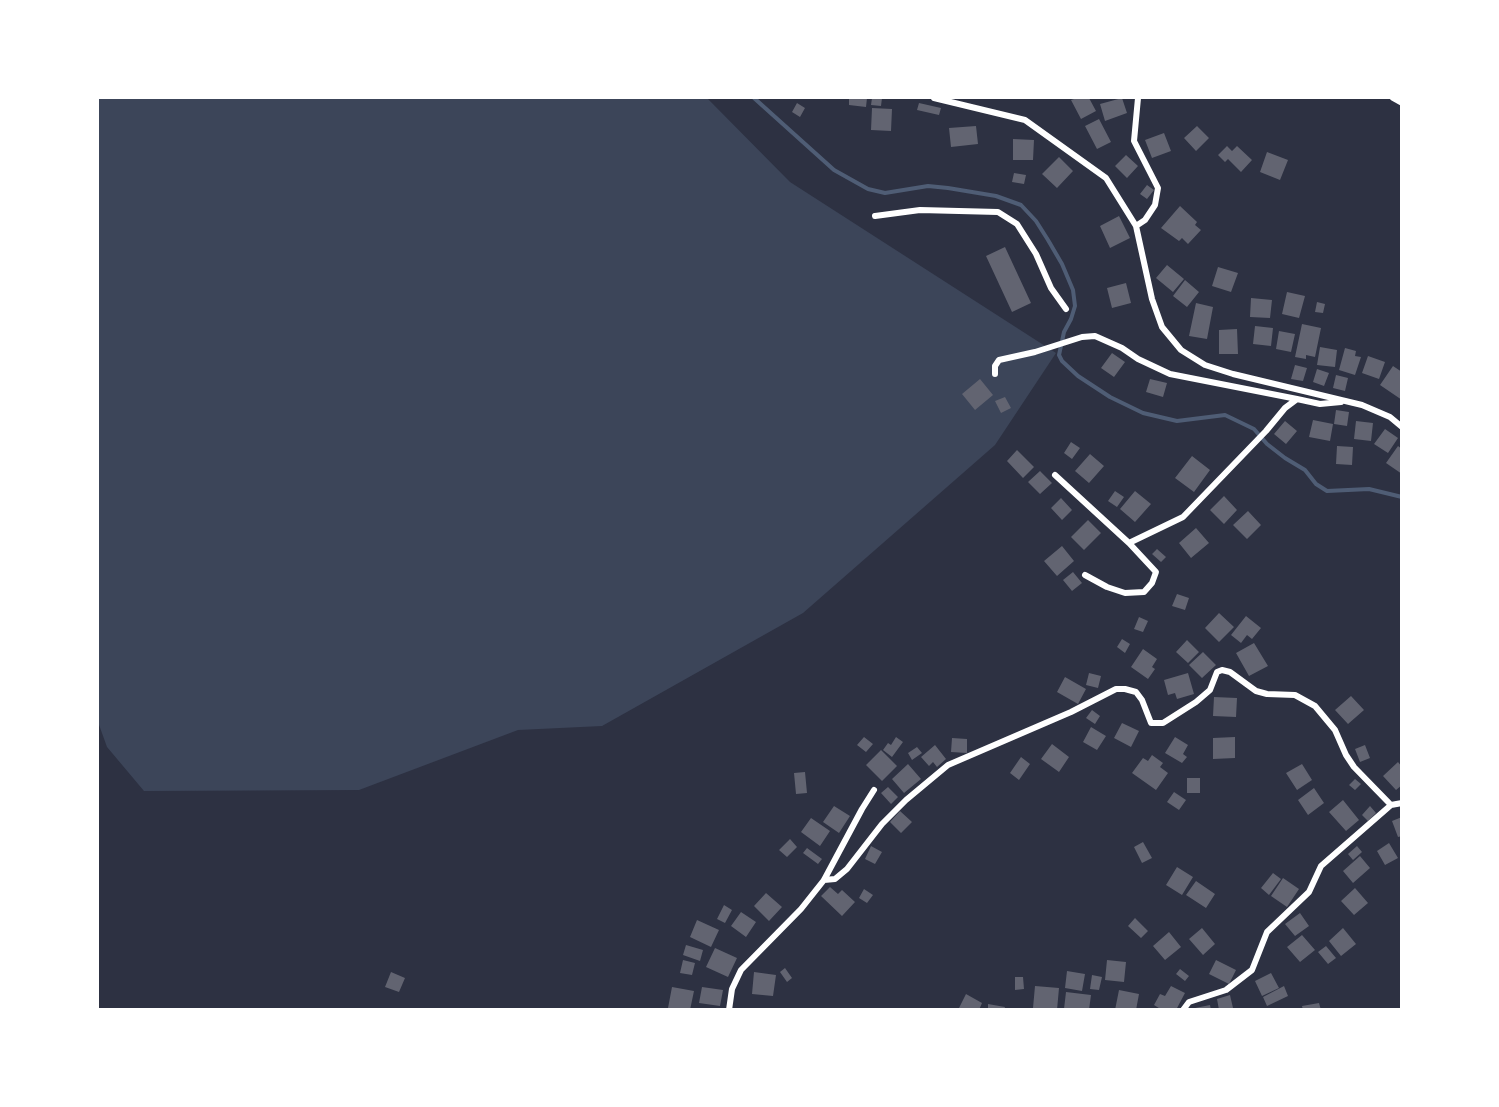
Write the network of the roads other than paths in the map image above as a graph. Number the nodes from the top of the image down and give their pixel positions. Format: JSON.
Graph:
{"nodes":[{"id":1,"x":934,"y":98,"type":"edge"},
{"id":2,"x":1138,"y":98,"type":"edge"},
{"id":3,"x":1393,"y":98,"type":"edge"},
{"id":4,"x":1401,"y":102,"type":"edge"},
{"id":5,"x":875,"y":216,"type":"dead end"},
{"id":6,"x":1136,"y":226,"type":"junction"},
{"id":7,"x":1066,"y":309,"type":"dead end"},
{"id":8,"x":995,"y":374,"type":"dead end"},
{"id":9,"x":1297,"y":399,"type":"junction"},
{"id":10,"x":1345,"y":401,"type":"junction"},
{"id":11,"x":1401,"y":427,"type":"edge"},
{"id":12,"x":1055,"y":475,"type":"dead end"},
{"id":13,"x":1129,"y":543,"type":"junction"},
{"id":14,"x":1085,"y":575,"type":"dead end"},
{"id":15,"x":874,"y":790,"type":"dead end"},
{"id":16,"x":1401,"y":803,"type":"edge"},
{"id":17,"x":1391,"y":805,"type":"junction"},
{"id":18,"x":824,"y":879,"type":"junction"},
{"id":19,"x":729,"y":1010,"type":"edge"},
{"id":20,"x":1183,"y":1010,"type":"edge"}],
"edges":[{"from":1,"to":6,"type":"street"},
{"from":2,"to":6,"type":"street"},
{"from":3,"to":4,"type":"street"},
{"from":5,"to":7,"type":"street"},
{"from":6,"to":10,"type":"street"},
{"from":8,"to":9,"type":"street"},
{"from":9,"to":10,"type":"street"},
{"from":9,"to":13,"type":"street"},
{"from":10,"to":11,"type":"street"},
{"from":12,"to":13,"type":"street"},
{"from":13,"to":14,"type":"street"},
{"from":15,"to":18,"type":"street"},
{"from":16,"to":17,"type":"street"},
{"from":17,"to":18,"type":"street"},
{"from":17,"to":20,"type":"street"},
{"from":18,"to":19,"type":"street"}]}
